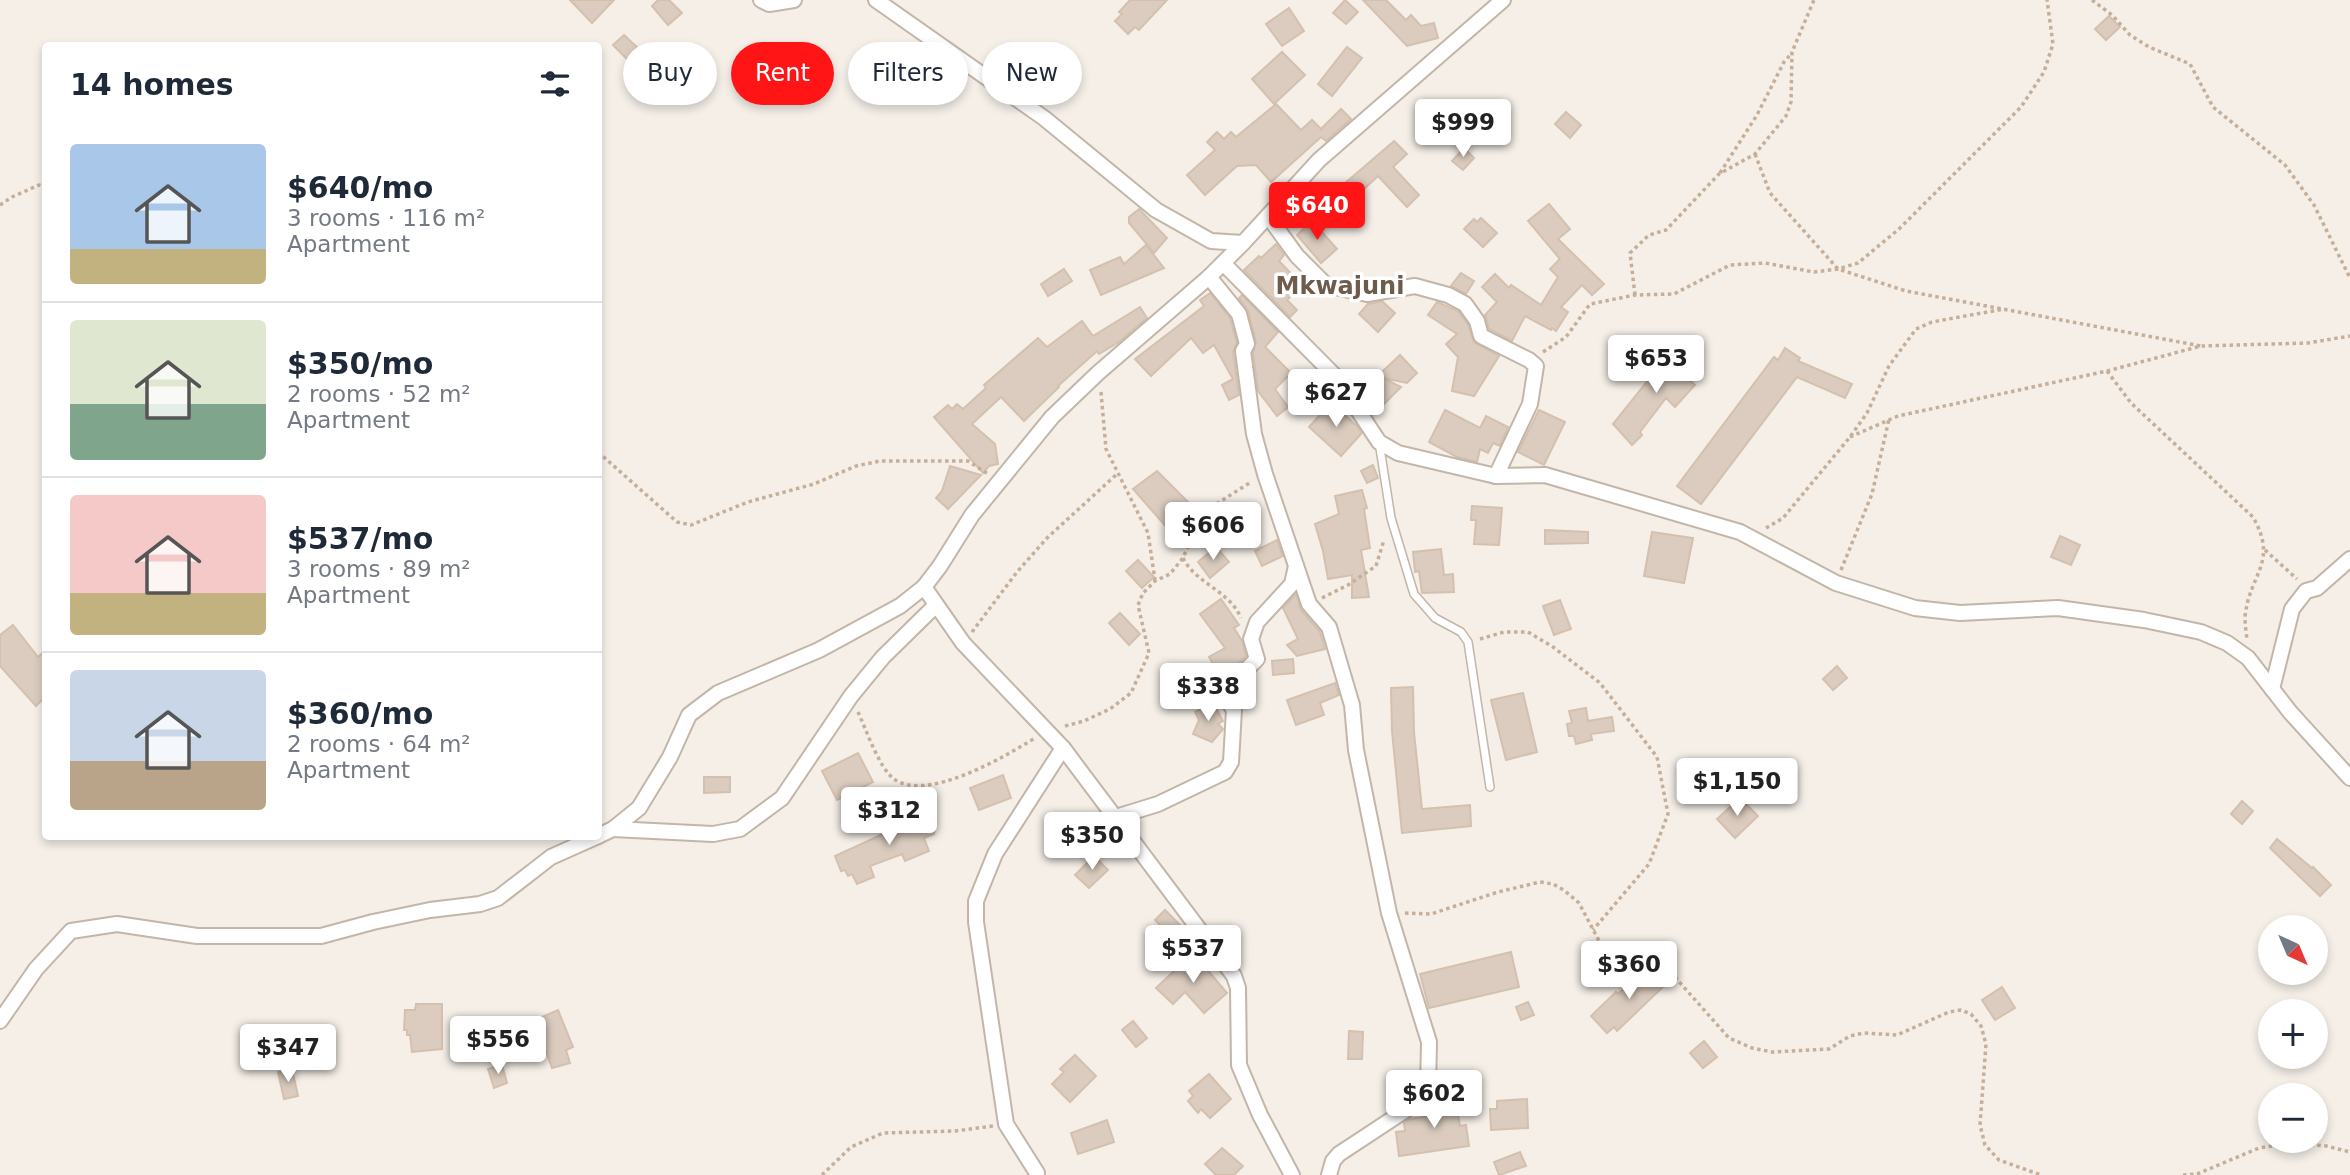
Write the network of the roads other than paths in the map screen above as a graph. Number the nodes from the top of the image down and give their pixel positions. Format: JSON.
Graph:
{"nodes":[{"id":1,"x":761,"y":0,"type":"edge"},
{"id":2,"x":794,"y":0,"type":"edge"},
{"id":3,"x":876,"y":0,"type":"edge"},
{"id":4,"x":1503,"y":0,"type":"edge"},
{"id":5,"x":1268,"y":216,"type":"junction"},
{"id":6,"x":1243,"y":243,"type":"junction"},
{"id":7,"x":1224,"y":264,"type":"junction"},
{"id":8,"x":1209,"y":277,"type":"junction"},
{"id":9,"x":1379,"y":442,"type":"junction"},
{"id":10,"x":1496,"y":476,"type":"junction"},
{"id":11,"x":2350,"y":559,"type":"edge"},
{"id":12,"x":1297,"y":565,"type":"junction"},
{"id":13,"x":924,"y":587,"type":"junction"},
{"id":14,"x":936,"y":606,"type":"junction"},
{"id":15,"x":2272,"y":689,"type":"junction"},
{"id":16,"x":1063,"y":748,"type":"junction"},
{"id":17,"x":2350,"y":778,"type":"edge"},
{"id":18,"x":1490,"y":787,"type":"dead end"},
{"id":19,"x":1115,"y":817,"type":"junction"},
{"id":20,"x":613,"y":829,"type":"junction"},
{"id":21,"x":602,"y":834,"type":"edge"},
{"id":22,"x":589,"y":840,"type":"edge"},
{"id":23,"x":0,"y":1021,"type":"edge"},
{"id":24,"x":1037,"y":1173,"type":"dead end"},
{"id":25,"x":1292,"y":1175,"type":"edge"},
{"id":26,"x":1329,"y":1175,"type":"edge"}],
"edges":[{"from":1,"to":2,"type":"street"},
{"from":3,"to":6,"type":"street"},
{"from":4,"to":5,"type":"street"},
{"from":5,"to":6,"type":"street"},
{"from":5,"to":10,"type":"street"},
{"from":6,"to":7,"type":"street"},
{"from":7,"to":8,"type":"street"},
{"from":7,"to":9,"type":"street"},
{"from":8,"to":12,"type":"street"},
{"from":8,"to":13,"type":"street"},
{"from":9,"to":10,"type":"street"},
{"from":9,"to":18,"type":"lane"},
{"from":10,"to":15,"type":"street"},
{"from":11,"to":15,"type":"street"},
{"from":12,"to":19,"type":"street"},
{"from":12,"to":26,"type":"street"},
{"from":13,"to":14,"type":"street"},
{"from":13,"to":20,"type":"street"},
{"from":14,"to":16,"type":"street"},
{"from":14,"to":20,"type":"street"},
{"from":15,"to":17,"type":"street"},
{"from":16,"to":19,"type":"street"},
{"from":16,"to":24,"type":"street"},
{"from":19,"to":25,"type":"street"},
{"from":20,"to":21,"type":"street"},
{"from":22,"to":23,"type":"street"}]}
